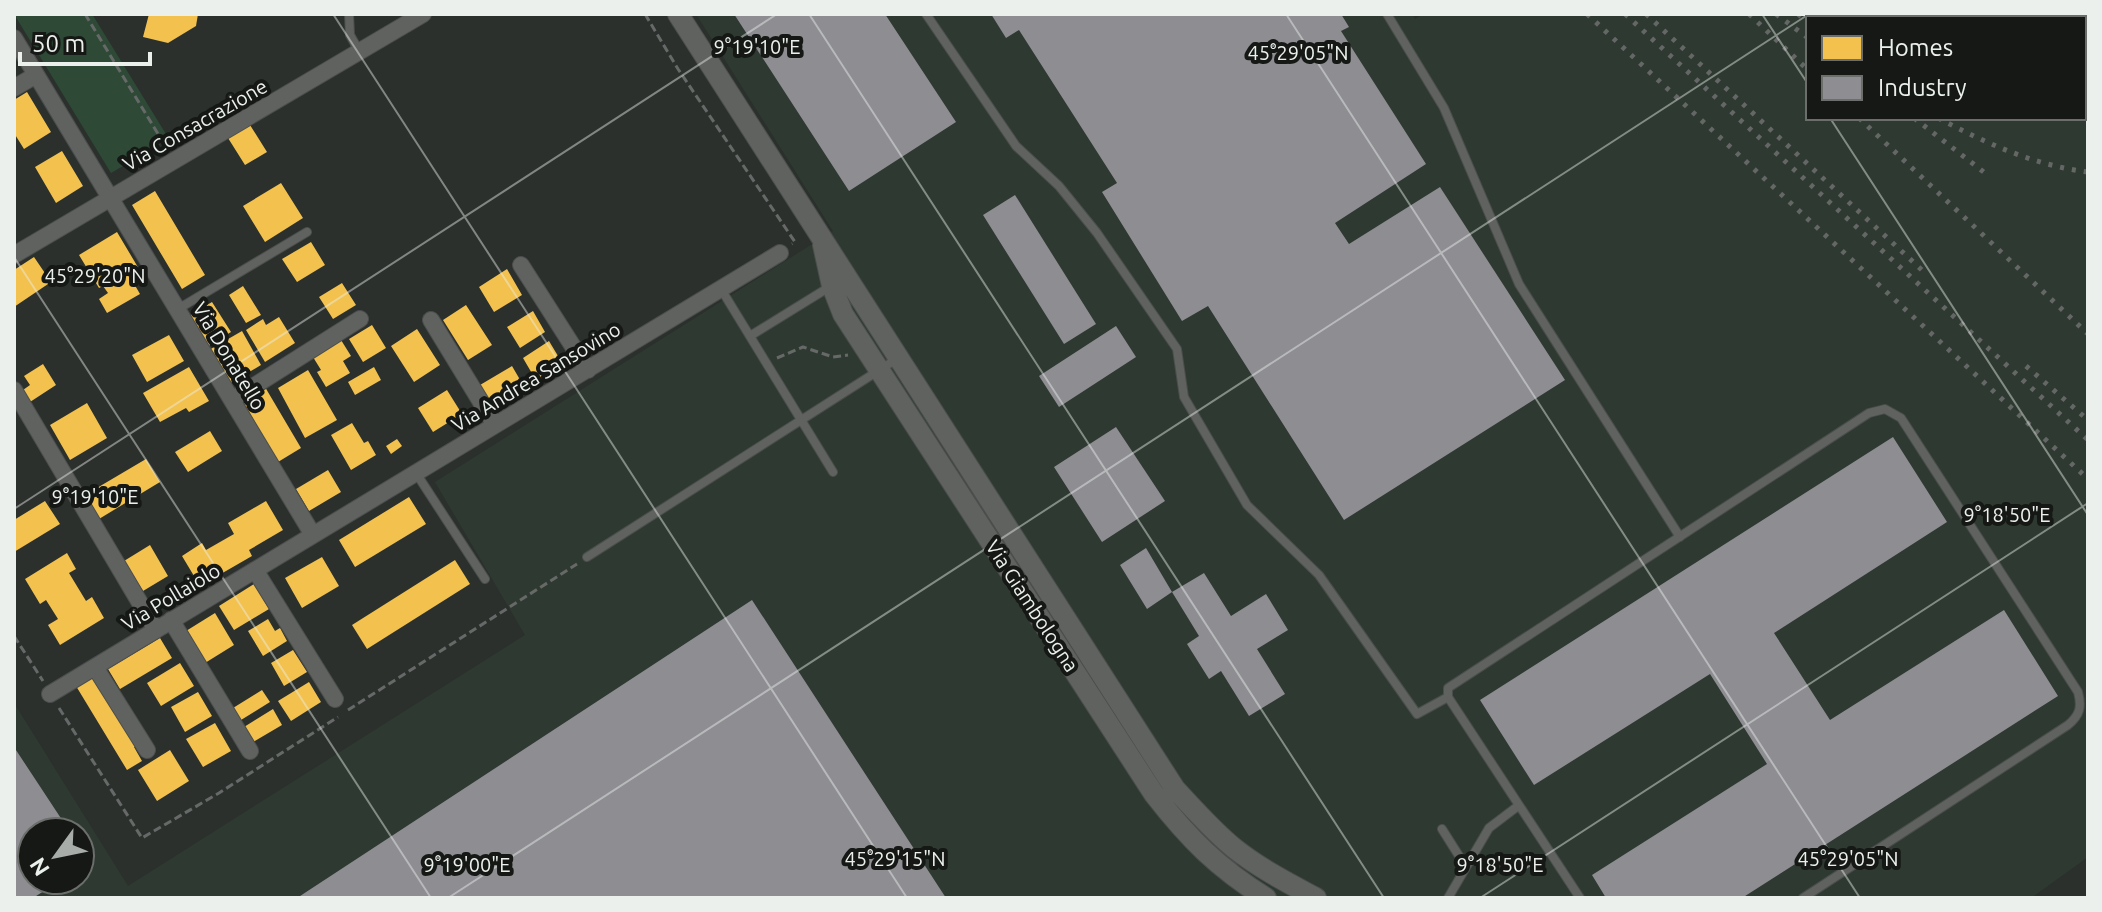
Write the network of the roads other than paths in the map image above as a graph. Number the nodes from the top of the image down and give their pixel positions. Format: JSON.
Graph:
{"nodes":[{"id":1,"x":349,"y":14,"type":"edge"},
{"id":2,"x":423,"y":14,"type":"edge"},
{"id":3,"x":678,"y":14,"type":"edge"},
{"id":4,"x":926,"y":14,"type":"edge"},
{"id":5,"x":1387,"y":14,"type":"edge"},
{"id":6,"x":14,"y":38,"type":"edge"},
{"id":7,"x":360,"y":51,"type":"junction"},
{"id":8,"x":36,"y":75,"type":"junction"},
{"id":9,"x":14,"y":88,"type":"edge"},
{"id":10,"x":111,"y":198,"type":"junction"},
{"id":11,"x":307,"y":232,"type":"dead end"},
{"id":12,"x":820,"y":234,"type":"junction"},
{"id":13,"x":780,"y":253,"type":"road end"},
{"id":14,"x":14,"y":255,"type":"edge"},
{"id":15,"x":521,"y":265,"type":"dead end"},
{"id":16,"x":832,"y":286,"type":"junction"},
{"id":17,"x":721,"y":289,"type":"junction"},
{"id":18,"x":178,"y":309,"type":"junction"},
{"id":19,"x":360,"y":319,"type":"dead end"},
{"id":20,"x":431,"y":320,"type":"dead end"},
{"id":21,"x":750,"y":336,"type":"junction"},
{"id":22,"x":886,"y":366,"type":"junction"},
{"id":23,"x":588,"y":370,"type":"junction"},
{"id":24,"x":14,"y":390,"type":"edge"},
{"id":25,"x":232,"y":400,"type":"junction"},
{"id":26,"x":801,"y":420,"type":"junction"},
{"id":27,"x":495,"y":425,"type":"junction"},
{"id":28,"x":833,"y":472,"type":"dead end"},
{"id":29,"x":416,"y":473,"type":"junction"},
{"id":30,"x":313,"y":535,"type":"junction"},
{"id":31,"x":1680,"y":537,"type":"junction"},
{"id":32,"x":587,"y":557,"type":"road end"},
{"id":33,"x":255,"y":570,"type":"junction"},
{"id":34,"x":485,"y":579,"type":"dead end"},
{"id":35,"x":171,"y":620,"type":"junction"},
{"id":36,"x":1071,"y":625,"type":"junction"},
{"id":37,"x":156,"y":630,"type":"junction"},
{"id":38,"x":95,"y":667,"type":"junction"},
{"id":39,"x":50,"y":694,"type":"road end"},
{"id":40,"x":1448,"y":697,"type":"junction"},
{"id":41,"x":335,"y":699,"type":"dead end"},
{"id":42,"x":147,"y":750,"type":"dead end"},
{"id":43,"x":250,"y":751,"type":"dead end"},
{"id":44,"x":1518,"y":806,"type":"junction"},
{"id":45,"x":1442,"y":829,"type":"dead end"},
{"id":46,"x":1466,"y":867,"type":"junction"},
{"id":47,"x":1266,"y":898,"type":"edge"},
{"id":48,"x":1316,"y":898,"type":"edge"},
{"id":49,"x":1448,"y":898,"type":"edge"},
{"id":50,"x":1580,"y":898,"type":"edge"},
{"id":51,"x":1803,"y":898,"type":"edge"}],
"edges":[{"from":1,"to":7,"type":"lane"},
{"from":2,"to":7,"type":"street","name":"Via Consacrazione"},
{"from":3,"to":12,"type":"street","name":"Via Giambologna"},
{"from":4,"to":40,"type":"lane"},
{"from":5,"to":31,"type":"lane"},
{"from":6,"to":8,"type":"street","name":"Via Donatello"},
{"from":7,"to":10,"type":"street","name":"Via Consacrazione"},
{"from":8,"to":9,"type":"street"},
{"from":8,"to":10,"type":"street","name":"Via Donatello"},
{"from":10,"to":14,"type":"street","name":"Via Consacrazione"},
{"from":10,"to":18,"type":"street","name":"Via Donatello"},
{"from":11,"to":18,"type":"lane"},
{"from":12,"to":16,"type":"street","name":"Via Giambologna"},
{"from":12,"to":36,"type":"street","name":"Via Giambologna"},
{"from":13,"to":17,"type":"street","name":"Via Andrea Sansovino"},
{"from":15,"to":23,"type":"street"},
{"from":16,"to":21,"type":"lane"},
{"from":16,"to":22,"type":"street","name":"Via Giambologna"},
{"from":17,"to":21,"type":"lane"},
{"from":17,"to":23,"type":"street","name":"Via Andrea Sansovino"},
{"from":18,"to":25,"type":"street","name":"Via Donatello"},
{"from":19,"to":25,"type":"street"},
{"from":20,"to":27,"type":"street"},
{"from":21,"to":26,"type":"lane"},
{"from":22,"to":26,"type":"lane"},
{"from":22,"to":36,"type":"street","name":"Via Giambologna"},
{"from":22,"to":47,"type":"street","name":"Via Giambologna"},
{"from":23,"to":27,"type":"street","name":"Via Andrea Sansovino"},
{"from":24,"to":37,"type":"street"},
{"from":25,"to":30,"type":"street","name":"Via Donatello"},
{"from":26,"to":28,"type":"lane"},
{"from":26,"to":32,"type":"lane"},
{"from":27,"to":29,"type":"street","name":"Via Andrea Sansovino"},
{"from":29,"to":30,"type":"street","name":"Via Andrea Sansovino"},
{"from":29,"to":34,"type":"lane"},
{"from":30,"to":33,"type":"street","name":"Via Pollaiolo"},
{"from":31,"to":40,"type":"lane"},
{"from":31,"to":51,"type":"lane"},
{"from":33,"to":35,"type":"street","name":"Via Pollaiolo"},
{"from":33,"to":41,"type":"street"},
{"from":35,"to":37,"type":"street","name":"Via Pollaiolo"},
{"from":35,"to":43,"type":"street"},
{"from":36,"to":48,"type":"street","name":"Via Giambologna"},
{"from":37,"to":38,"type":"street","name":"Via Pollaiolo"},
{"from":38,"to":39,"type":"street","name":"Via Pollaiolo"},
{"from":38,"to":42,"type":"street"},
{"from":40,"to":44,"type":"lane"},
{"from":44,"to":46,"type":"lane"},
{"from":44,"to":50,"type":"lane"},
{"from":45,"to":46,"type":"lane"},
{"from":46,"to":49,"type":"lane"}]}
